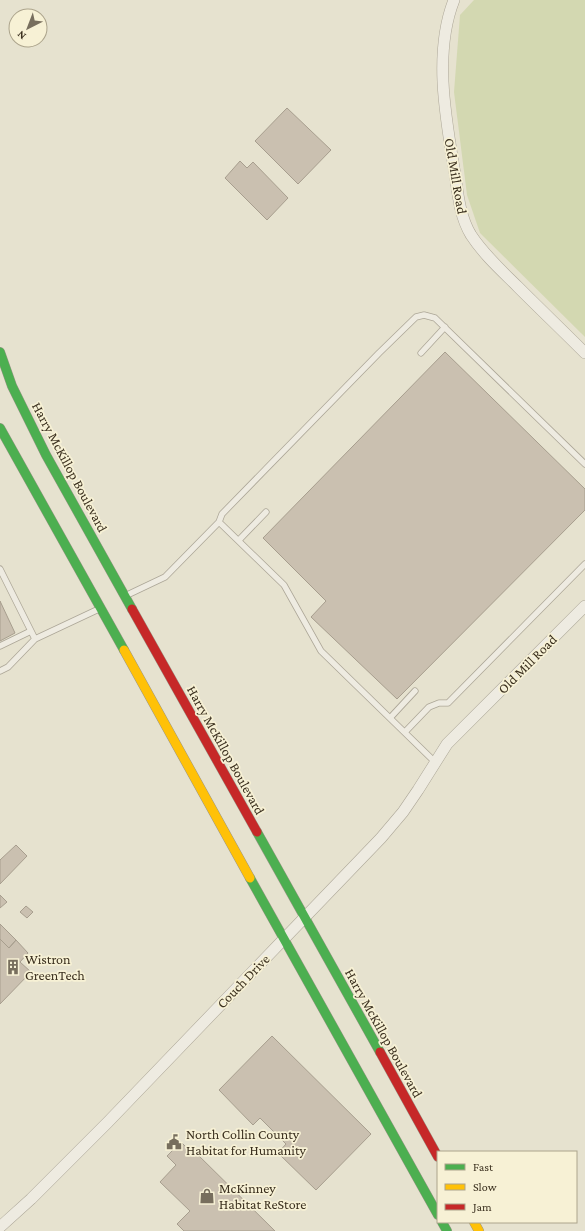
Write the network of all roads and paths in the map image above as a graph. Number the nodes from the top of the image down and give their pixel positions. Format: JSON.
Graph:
{"nodes":[{"id":1,"x":454,"y":0,"type":"edge"},
{"id":2,"x":444,"y":327,"type":"junction"},
{"id":3,"x":0,"y":352,"type":"edge"},
{"id":4,"x":420,"y":353,"type":"dead end"},
{"id":5,"x":585,"y":354,"type":"edge"},
{"id":6,"x":0,"y":428,"type":"edge"},
{"id":7,"x":585,"y":464,"type":"edge"},
{"id":8,"x":266,"y":512,"type":"dead end"},
{"id":9,"x":219,"y":522,"type":"junction"},
{"id":10,"x":239,"y":540,"type":"junction"},
{"id":11,"x":585,"y":564,"type":"edge"},
{"id":12,"x":0,"y":569,"type":"edge"},
{"id":13,"x":121,"y":598,"type":"junction"},
{"id":14,"x":104,"y":606,"type":"junction"},
{"id":15,"x":585,"y":606,"type":"edge"},
{"id":16,"x":31,"y":631,"type":"junction"},
{"id":17,"x":35,"y":639,"type":"junction"},
{"id":18,"x":0,"y":646,"type":"edge"},
{"id":19,"x":0,"y":671,"type":"edge"},
{"id":20,"x":415,"y":691,"type":"dead end"},
{"id":21,"x":390,"y":718,"type":"junction"},
{"id":22,"x":468,"y":721,"type":"joint"},
{"id":23,"x":404,"y":732,"type":"junction"},
{"id":24,"x":434,"y":762,"type":"junction"},
{"id":25,"x":304,"y":918,"type":"junction"},
{"id":26,"x":283,"y":940,"type":"junction"},
{"id":27,"x":437,"y":1155,"type":"edge"},
{"id":28,"x":437,"y":1213,"type":"edge"},
{"id":29,"x":1,"y":1228,"type":"edge"}],
"edges":[{"from":1,"to":5,"type":"street","name":"Old Mill Road"},
{"from":2,"to":4,"type":"lane"},
{"from":2,"to":7,"type":"lane"},
{"from":2,"to":9,"type":"lane"},
{"from":3,"to":13,"type":"main road","name":"Harry McKillop Boulevard"},
{"from":6,"to":14,"type":"main road"},
{"from":8,"to":10,"type":"lane"},
{"from":9,"to":10,"type":"lane"},
{"from":9,"to":13,"type":"lane"},
{"from":10,"to":21,"type":"lane"},
{"from":11,"to":23,"type":"lane"},
{"from":12,"to":16,"type":"lane"},
{"from":13,"to":25,"type":"main road","name":"Harry McKillop Boulevard"},
{"from":14,"to":17,"type":"lane"},
{"from":14,"to":26,"type":"main road"},
{"from":15,"to":22,"type":"street","name":"Old Mill Road"},
{"from":16,"to":17,"type":"lane"},
{"from":16,"to":18,"type":"lane"},
{"from":17,"to":19,"type":"lane"},
{"from":20,"to":21,"type":"lane"},
{"from":21,"to":23,"type":"lane"},
{"from":22,"to":24,"type":"street","name":"Couch Drive"},
{"from":23,"to":24,"type":"lane"},
{"from":24,"to":25,"type":"street","name":"Couch Drive"},
{"from":25,"to":26,"type":"street","name":"Couch Drive"},
{"from":25,"to":27,"type":"main road","name":"Harry McKillop Boulevard"},
{"from":26,"to":28,"type":"main road"},
{"from":26,"to":29,"type":"street","name":"Couch Drive"}]}
